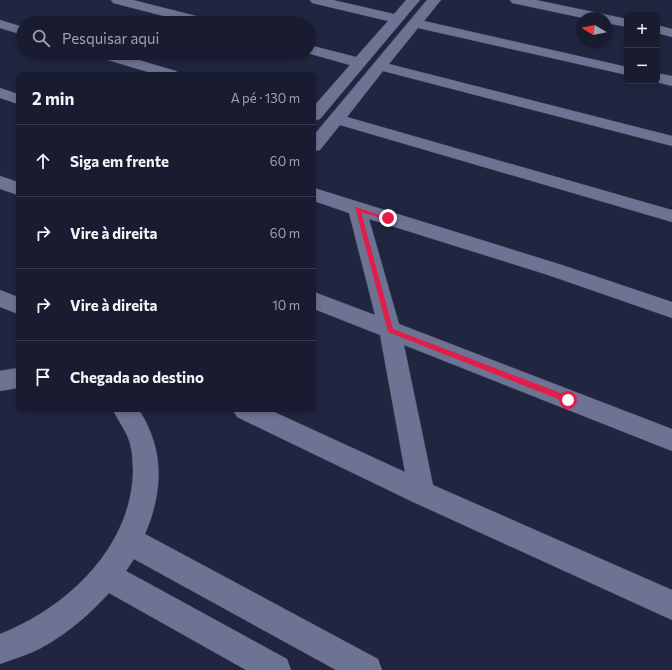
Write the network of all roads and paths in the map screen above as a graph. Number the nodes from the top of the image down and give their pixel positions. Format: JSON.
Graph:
{"nodes":[{"id":1,"x":118,"y":0,"type":"edge"},
{"id":2,"x":317,"y":0,"type":"edge"},
{"id":3,"x":413,"y":0,"type":"edge"},
{"id":4,"x":434,"y":0,"type":"edge"},
{"id":5,"x":517,"y":0,"type":"edge"},
{"id":6,"x":576,"y":12,"type":"edge"},
{"id":7,"x":180,"y":16,"type":"edge"},
{"id":8,"x":396,"y":19,"type":"junction"},
{"id":9,"x":612,"y":20,"type":"edge"},
{"id":10,"x":624,"y":22,"type":"edge"},
{"id":11,"x":415,"y":23,"type":"junction"},
{"id":12,"x":0,"y":24,"type":"edge"},
{"id":13,"x":16,"y":29,"type":"edge"},
{"id":14,"x":660,"y":30,"type":"edge"},
{"id":15,"x":672,"y":32,"type":"edge"},
{"id":16,"x":316,"y":52,"type":"edge"},
{"id":17,"x":123,"y":60,"type":"edge"},
{"id":18,"x":360,"y":63,"type":"junction"},
{"id":19,"x":380,"y":66,"type":"junction"},
{"id":20,"x":624,"y":70,"type":"edge"},
{"id":21,"x":164,"y":72,"type":"edge"},
{"id":22,"x":660,"y":79,"type":"edge"},
{"id":23,"x":672,"y":82,"type":"edge"},
{"id":24,"x":0,"y":93,"type":"edge"},
{"id":25,"x":16,"y":98,"type":"edge"},
{"id":26,"x":316,"y":113,"type":"edge"},
{"id":27,"x":337,"y":119,"type":"junction"},
{"id":28,"x":672,"y":141,"type":"edge"},
{"id":29,"x":316,"y":144,"type":"edge"},
{"id":30,"x":0,"y":182,"type":"edge"},
{"id":31,"x":16,"y":188,"type":"edge"},
{"id":32,"x":316,"y":195,"type":"edge"},
{"id":33,"x":357,"y":209,"type":"junction"},
{"id":34,"x":672,"y":216,"type":"edge"},
{"id":35,"x":0,"y":298,"type":"edge"},
{"id":36,"x":316,"y":301,"type":"edge"},
{"id":37,"x":16,"y":305,"type":"edge"},
{"id":38,"x":672,"y":310,"type":"edge"},
{"id":39,"x":390,"y":330,"type":"junction"},
{"id":40,"x":16,"y":378,"type":"edge"},
{"id":41,"x":0,"y":381,"type":"edge"},
{"id":42,"x":126,"y":412,"type":"edge"},
{"id":43,"x":249,"y":412,"type":"edge"},
{"id":44,"x":672,"y":440,"type":"edge"},
{"id":45,"x":422,"y":493,"type":"junction"},
{"id":46,"x":129,"y":541,"type":"junction"},
{"id":47,"x":106,"y":576,"type":"junction"},
{"id":48,"x":672,"y":605,"type":"edge"},
{"id":49,"x":0,"y":649,"type":"edge"},
{"id":50,"x":276,"y":670,"type":"edge"},
{"id":51,"x":367,"y":670,"type":"edge"}],
"edges":[{"from":1,"to":7,"type":"street"},
{"from":2,"to":8,"type":"street"},
{"from":3,"to":8,"type":"street"},
{"from":4,"to":11,"type":"street"},
{"from":5,"to":6,"type":"street"},
{"from":8,"to":18,"type":"street"},
{"from":9,"to":10,"type":"street"},
{"from":11,"to":19,"type":"street"},
{"from":11,"to":20,"type":"street"},
{"from":12,"to":13,"type":"street"},
{"from":14,"to":15,"type":"street"},
{"from":16,"to":18,"type":"street"},
{"from":17,"to":21,"type":"street"},
{"from":18,"to":26,"type":"street"},
{"from":19,"to":27,"type":"street"},
{"from":19,"to":28,"type":"street"},
{"from":22,"to":23,"type":"street"},
{"from":24,"to":25,"type":"street"},
{"from":27,"to":29,"type":"street"},
{"from":27,"to":34,"type":"street"},
{"from":30,"to":31,"type":"street"},
{"from":32,"to":33,"type":"street"},
{"from":33,"to":38,"type":"street"},
{"from":33,"to":39,"type":"street"},
{"from":35,"to":37,"type":"street"},
{"from":36,"to":39,"type":"street"},
{"from":39,"to":44,"type":"street"},
{"from":39,"to":45,"type":"street"},
{"from":40,"to":41,"type":"street"},
{"from":42,"to":46,"type":"street"},
{"from":43,"to":45,"type":"street"},
{"from":45,"to":48,"type":"street"},
{"from":46,"to":47,"type":"street"},
{"from":46,"to":51,"type":"street"},
{"from":47,"to":49,"type":"street"},
{"from":47,"to":50,"type":"street"}]}
